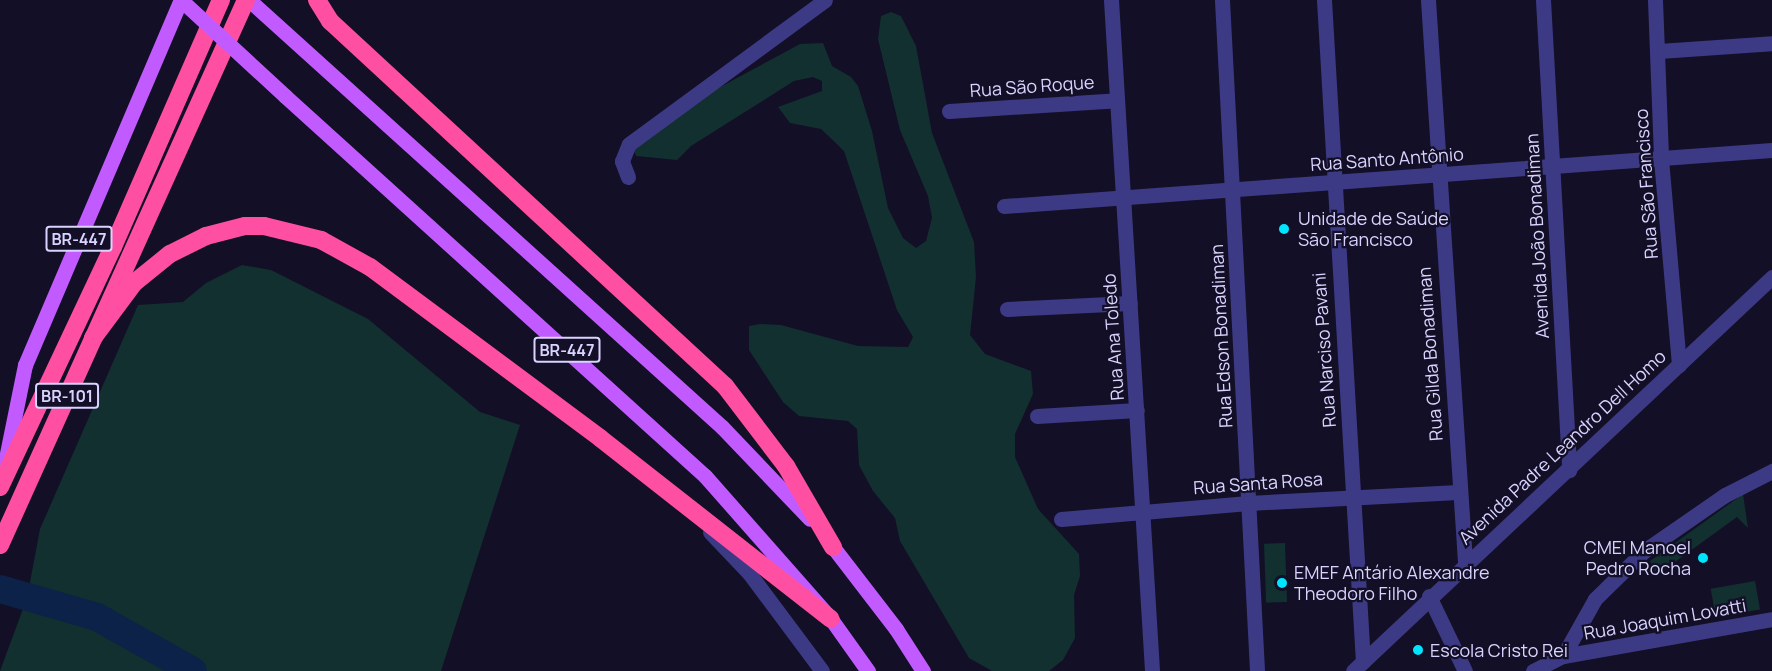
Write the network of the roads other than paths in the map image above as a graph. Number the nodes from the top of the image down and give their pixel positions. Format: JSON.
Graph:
{"nodes":[{"id":1,"x":181,"y":0,"type":"edge"},
{"id":2,"x":221,"y":0,"type":"edge"},
{"id":3,"x":247,"y":0,"type":"edge"},
{"id":4,"x":317,"y":0,"type":"edge"},
{"id":5,"x":825,"y":0,"type":"edge"},
{"id":6,"x":1111,"y":0,"type":"edge"},
{"id":7,"x":1222,"y":0,"type":"edge"},
{"id":8,"x":1323,"y":0,"type":"edge"},
{"id":9,"x":1428,"y":0,"type":"edge"},
{"id":10,"x":1543,"y":0,"type":"edge"},
{"id":11,"x":1655,"y":0,"type":"edge"},
{"id":12,"x":1772,"y":42,"type":"edge"},
{"id":13,"x":1659,"y":51,"type":"junction"},
{"id":14,"x":1117,"y":100,"type":"junction"},
{"id":15,"x":949,"y":111,"type":"dead end"},
{"id":16,"x":1772,"y":150,"type":"edge"},
{"id":17,"x":1661,"y":159,"type":"junction"},
{"id":18,"x":1553,"y":166,"type":"junction"},
{"id":19,"x":1438,"y":176,"type":"junction"},
{"id":20,"x":628,"y":177,"type":"dead end"},
{"id":21,"x":1332,"y":182,"type":"junction"},
{"id":22,"x":1233,"y":189,"type":"junction"},
{"id":23,"x":1124,"y":198,"type":"junction"},
{"id":24,"x":1004,"y":206,"type":"dead end"},
{"id":25,"x":1772,"y":277,"type":"edge"},
{"id":26,"x":1130,"y":303,"type":"junction"},
{"id":27,"x":1007,"y":309,"type":"dead end"},
{"id":28,"x":93,"y":338,"type":"junction"},
{"id":29,"x":1679,"y":365,"type":"junction"},
{"id":30,"x":1137,"y":410,"type":"junction"},
{"id":31,"x":1037,"y":416,"type":"dead end"},
{"id":32,"x":1569,"y":470,"type":"junction"},
{"id":33,"x":1772,"y":471,"type":"edge"},
{"id":34,"x":0,"y":486,"type":"edge"},
{"id":35,"x":1458,"y":492,"type":"junction"},
{"id":36,"x":674,"y":495,"type":"junction"},
{"id":37,"x":1354,"y":497,"type":"junction"},
{"id":38,"x":1248,"y":502,"type":"junction"},
{"id":39,"x":1144,"y":512,"type":"junction"},
{"id":40,"x":1061,"y":519,"type":"dead end"},
{"id":41,"x":0,"y":545,"type":"edge"},
{"id":42,"x":833,"y":547,"type":"junction"},
{"id":43,"x":1465,"y":562,"type":"junction"},
{"id":44,"x":1429,"y":596,"type":"junction"},
{"id":45,"x":831,"y":620,"type":"junction"},
{"id":46,"x":1772,"y":620,"type":"edge"},
{"id":47,"x":1563,"y":656,"type":"junction"},
{"id":48,"x":1358,"y":666,"type":"edge"},
{"id":49,"x":822,"y":671,"type":"edge"},
{"id":50,"x":868,"y":671,"type":"edge"},
{"id":51,"x":923,"y":671,"type":"edge"},
{"id":52,"x":1152,"y":671,"type":"edge"},
{"id":53,"x":1257,"y":671,"type":"edge"},
{"id":54,"x":1465,"y":671,"type":"edge"},
{"id":55,"x":1533,"y":671,"type":"edge"}],
"edges":[{"from":1,"to":34,"type":"main road","number":"BR-447"},
{"from":1,"to":45,"type":"main road","number":"BR-447","bridge":true},
{"from":2,"to":34,"type":"highway","number":"BR-101"},
{"from":3,"to":28,"type":"highway","number":"BR-101"},
{"from":3,"to":42,"type":"main road","number":"BR-447"},
{"from":4,"to":42,"type":"highway"},
{"from":5,"to":20,"type":"street"},
{"from":6,"to":14,"type":"street","name":"Rua Ana Toledo"},
{"from":7,"to":22,"type":"street","name":"Rua Edson Bonadiman"},
{"from":8,"to":21,"type":"street","name":"Rua Narciso Pavani"},
{"from":9,"to":19,"type":"street","name":"Rua Gilda Bonadiman"},
{"from":10,"to":18,"type":"street","name":"Avenida João Bonadiman"},
{"from":11,"to":13,"type":"street","name":"Rua São Francisco"},
{"from":12,"to":13,"type":"street"},
{"from":13,"to":17,"type":"street","name":"Rua São Francisco"},
{"from":14,"to":15,"type":"street","name":"Rua São Roque"},
{"from":14,"to":23,"type":"street","name":"Rua Ana Toledo"},
{"from":16,"to":17,"type":"street","name":"Rua Santo Antônio"},
{"from":17,"to":18,"type":"street","name":"Rua Santo Antônio"},
{"from":17,"to":29,"type":"street","name":"Rua São Francisco"},
{"from":18,"to":19,"type":"street","name":"Rua Santo Antônio"},
{"from":18,"to":32,"type":"street","name":"Avenida João Bonadiman"},
{"from":19,"to":21,"type":"street","name":"Rua Santo Antônio"},
{"from":19,"to":35,"type":"street","name":"Rua Gilda Bonadiman"},
{"from":21,"to":22,"type":"street","name":"Rua Santo Antônio"},
{"from":21,"to":37,"type":"street","name":"Rua Narciso Pavani"},
{"from":22,"to":23,"type":"street","name":"Rua Santo Antônio"},
{"from":22,"to":38,"type":"street","name":"Rua Edson Bonadiman"},
{"from":23,"to":24,"type":"street","name":"Rua Santo Antônio"},
{"from":23,"to":26,"type":"street","name":"Rua Ana Toledo"},
{"from":25,"to":29,"type":"street","name":"Avenida Padre Leandro Dell Homo"},
{"from":26,"to":27,"type":"street"},
{"from":26,"to":30,"type":"street","name":"Rua Ana Toledo"},
{"from":28,"to":36,"type":"highway"},
{"from":28,"to":41,"type":"highway","number":"BR-101"},
{"from":29,"to":32,"type":"street","name":"Avenida Padre Leandro Dell Homo"},
{"from":30,"to":31,"type":"street"},
{"from":30,"to":39,"type":"street","name":"Rua Ana Toledo"},
{"from":32,"to":43,"type":"street","name":"Avenida Padre Leandro Dell Homo"},
{"from":33,"to":47,"type":"street"},
{"from":35,"to":37,"type":"street","name":"Rua Santa Rosa"},
{"from":35,"to":43,"type":"street","name":"Rua Gilda Bonadiman"},
{"from":36,"to":45,"type":"highway"},
{"from":36,"to":49,"type":"street"},
{"from":37,"to":38,"type":"street","name":"Rua Santa Rosa"},
{"from":37,"to":48,"type":"street","name":"Rua Narciso Pavani"},
{"from":38,"to":39,"type":"street","name":"Rua Santa Rosa"},
{"from":38,"to":53,"type":"street","name":"Rua Edson Bonadiman"},
{"from":39,"to":40,"type":"street","name":"Rua Santa Rosa"},
{"from":39,"to":52,"type":"street","name":"Rua Ana Toledo"},
{"from":42,"to":51,"type":"main road","number":"BR-447"},
{"from":43,"to":44,"type":"street","name":"Avenida Padre Leandro Dell Homo"},
{"from":44,"to":48,"type":"street","name":"Avenida Padre Leandro Dell Homo"},
{"from":44,"to":54,"type":"street"},
{"from":45,"to":50,"type":"main road","number":"BR-447"},
{"from":46,"to":47,"type":"street","name":"Rua Joaquim Lovatti"},
{"from":47,"to":55,"type":"street","name":"Rua Joaquim Lovatti"}]}
